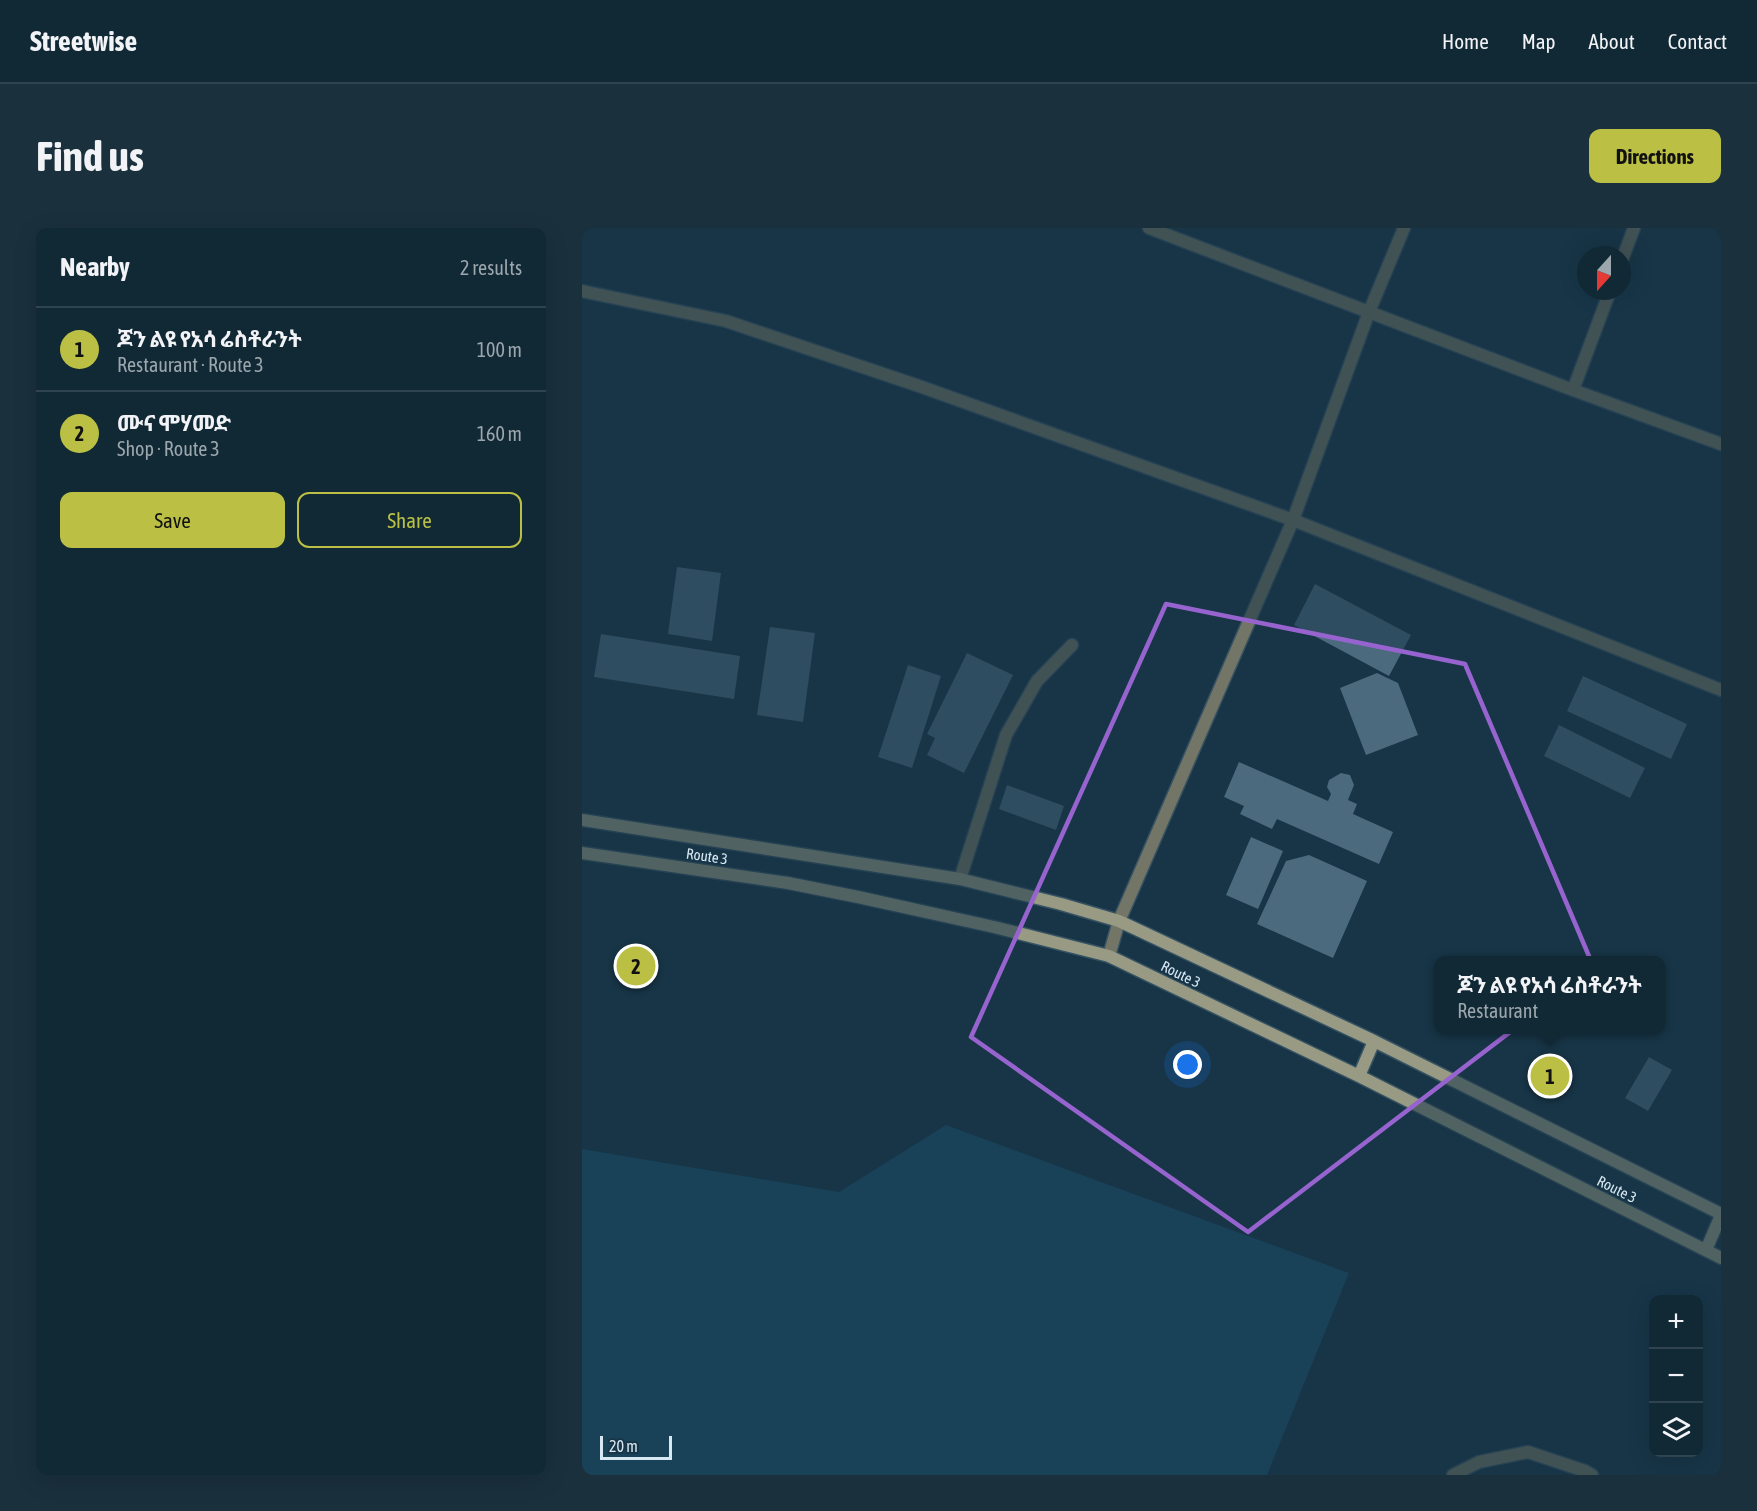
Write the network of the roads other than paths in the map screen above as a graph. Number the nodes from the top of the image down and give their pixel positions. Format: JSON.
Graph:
{"nodes":[{"id":1,"x":1149,"y":228,"type":"edge"},
{"id":2,"x":1404,"y":228,"type":"edge"},
{"id":3,"x":1634,"y":228,"type":"edge"},
{"id":4,"x":1627,"y":246,"type":"edge"},
{"id":5,"x":582,"y":291,"type":"edge"},
{"id":6,"x":1607,"y":300,"type":"edge"},
{"id":7,"x":1369,"y":312,"type":"junction"},
{"id":8,"x":1573,"y":390,"type":"junction"},
{"id":9,"x":1721,"y":444,"type":"edge"},
{"id":10,"x":1293,"y":520,"type":"junction"},
{"id":11,"x":1072,"y":645,"type":"dead end"},
{"id":12,"x":1721,"y":690,"type":"edge"},
{"id":13,"x":582,"y":820,"type":"edge"},
{"id":14,"x":582,"y":853,"type":"edge"},
{"id":15,"x":960,"y":879,"type":"junction"},
{"id":16,"x":1119,"y":921,"type":"junction"},
{"id":17,"x":1109,"y":956,"type":"junction"},
{"id":18,"x":1374,"y":1041,"type":"junction"},
{"id":19,"x":1359,"y":1076,"type":"junction"},
{"id":20,"x":1721,"y":1214,"type":"edge"},
{"id":21,"x":1706,"y":1250,"type":"junction"},
{"id":22,"x":1721,"y":1258,"type":"edge"},
{"id":23,"x":1453,"y":1475,"type":"edge"},
{"id":24,"x":1592,"y":1475,"type":"edge"}],
"edges":[{"from":1,"to":7,"type":"street"},
{"from":2,"to":7,"type":"street"},
{"from":3,"to":4,"type":"street"},
{"from":5,"to":10,"type":"street"},
{"from":6,"to":8,"type":"street"},
{"from":7,"to":8,"type":"street"},
{"from":7,"to":10,"type":"street"},
{"from":8,"to":9,"type":"street"},
{"from":10,"to":12,"type":"street"},
{"from":10,"to":16,"type":"street"},
{"from":11,"to":15,"type":"street"},
{"from":13,"to":15,"type":"main road"},
{"from":14,"to":17,"type":"main road","name":"Route 3"},
{"from":15,"to":16,"type":"main road"},
{"from":16,"to":17,"type":"street"},
{"from":16,"to":18,"type":"main road"},
{"from":17,"to":19,"type":"main road","name":"Route 3"},
{"from":18,"to":19,"type":"main road"},
{"from":18,"to":20,"type":"main road"},
{"from":19,"to":21,"type":"main road","name":"Route 3"},
{"from":20,"to":21,"type":"main road"},
{"from":21,"to":22,"type":"main road","name":"Route 3"},
{"from":23,"to":24,"type":"street"}]}
